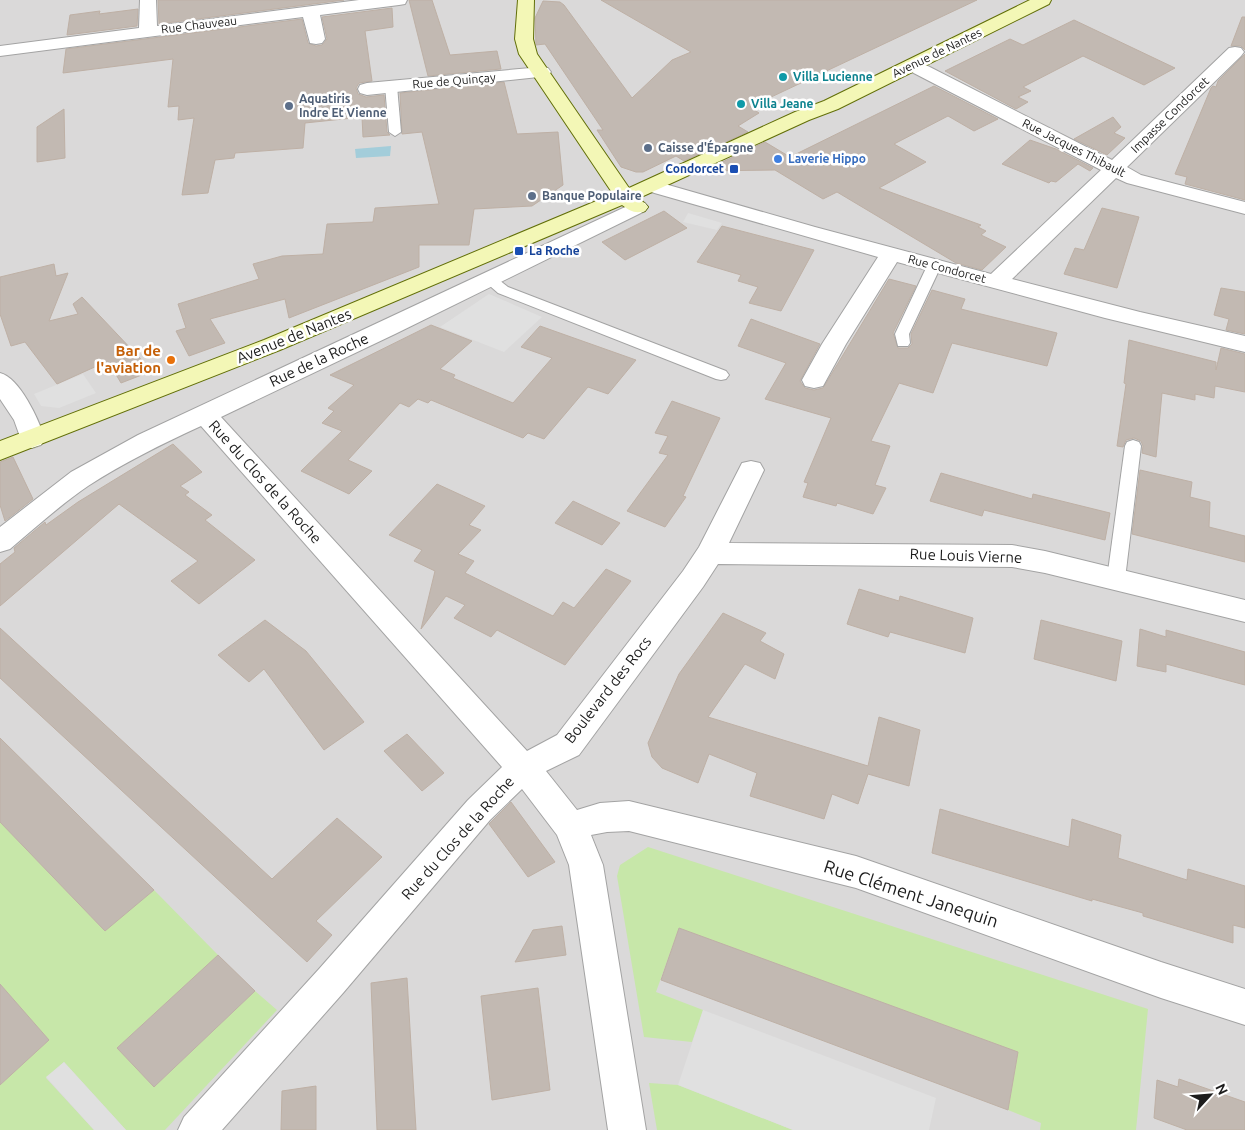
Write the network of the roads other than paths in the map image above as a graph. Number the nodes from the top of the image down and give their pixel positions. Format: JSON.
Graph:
{"nodes":[{"id":1,"x":148,"y":0,"type":"edge"},
{"id":2,"x":399,"y":0,"type":"edge"},
{"id":3,"x":526,"y":0,"type":"edge"},
{"id":4,"x":1043,"y":0,"type":"edge"},
{"id":5,"x":310,"y":11,"type":"junction"},
{"id":6,"x":148,"y":32,"type":"junction"},
{"id":7,"x":316,"y":39,"type":"dead end"},
{"id":8,"x":0,"y":51,"type":"edge"},
{"id":9,"x":1235,"y":52,"type":"dead end"},
{"id":10,"x":912,"y":65,"type":"junction"},
{"id":11,"x":542,"y":72,"type":"junction"},
{"id":12,"x":392,"y":86,"type":"junction"},
{"id":13,"x":367,"y":88,"type":"dead end"},
{"id":14,"x":831,"y":104,"type":"junction"},
{"id":15,"x":395,"y":132,"type":"dead end"},
{"id":16,"x":1113,"y":169,"type":"junction"},
{"id":17,"x":651,"y":186,"type":"junction"},
{"id":18,"x":672,"y":192,"type":"junction"},
{"id":19,"x":632,"y":202,"type":"junction"},
{"id":20,"x":1245,"y":208,"type":"edge"},
{"id":21,"x":891,"y":254,"type":"junction"},
{"id":22,"x":934,"y":266,"type":"junction"},
{"id":23,"x":489,"y":279,"type":"junction"},
{"id":24,"x":996,"y":282,"type":"junction"},
{"id":25,"x":903,"y":343,"type":"dead end"},
{"id":26,"x":1245,"y":344,"type":"edge"},
{"id":27,"x":721,"y":375,"type":"dead end"},
{"id":28,"x":814,"y":380,"type":"dead end"},
{"id":29,"x":0,"y":381,"type":"edge"},
{"id":30,"x":204,"y":414,"type":"junction"},
{"id":31,"x":32,"y":439,"type":"junction"},
{"id":32,"x":1133,"y":446,"type":"dead end"},
{"id":33,"x":0,"y":451,"type":"edge"},
{"id":34,"x":751,"y":470,"type":"dead end"},
{"id":35,"x":0,"y":542,"type":"edge"},
{"id":36,"x":710,"y":553,"type":"junction"},
{"id":37,"x":1116,"y":579,"type":"junction"},
{"id":38,"x":1245,"y":611,"type":"edge"},
{"id":39,"x":523,"y":768,"type":"junction"},
{"id":40,"x":572,"y":827,"type":"junction"},
{"id":41,"x":1245,"y":1006,"type":"edge"},
{"id":42,"x":197,"y":1130,"type":"edge"},
{"id":43,"x":627,"y":1130,"type":"edge"}],
"edges":[{"from":1,"to":6,"type":"street"},
{"from":2,"to":5,"type":"street","name":"Rue Chauveau"},
{"from":3,"to":11,"type":"main road"},
{"from":4,"to":10,"type":"main road","name":"Avenue de Nantes"},
{"from":5,"to":6,"type":"street","name":"Rue Chauveau"},
{"from":5,"to":7,"type":"street"},
{"from":6,"to":8,"type":"street","name":"Rue Chauveau"},
{"from":9,"to":16,"type":"street","name":"Impasse Condorcet"},
{"from":10,"to":14,"type":"main road","name":"Avenue de Nantes"},
{"from":10,"to":16,"type":"street","name":"Rue Jacques Thibault"},
{"from":11,"to":12,"type":"street","name":"Rue de Quinçay"},
{"from":11,"to":19,"type":"main road"},
{"from":12,"to":13,"type":"street","name":"Rue de Quinçay"},
{"from":12,"to":15,"type":"lane"},
{"from":14,"to":17,"type":"main road","name":"Avenue de Nantes"},
{"from":14,"to":18,"type":"main road","name":"Avenue de Nantes"},
{"from":16,"to":20,"type":"street","name":"Rue Jacques Thibault"},
{"from":16,"to":24,"type":"street","name":"Impasse Condorcet"},
{"from":17,"to":18,"type":"street","name":"Rue Condorcet"},
{"from":17,"to":19,"type":"main road","name":"Avenue de Nantes"},
{"from":18,"to":19,"type":"main road","name":"Avenue de Nantes"},
{"from":18,"to":21,"type":"street","name":"Rue Condorcet"},
{"from":19,"to":23,"type":"street","name":"Rue de la Roche"},
{"from":19,"to":31,"type":"main road","name":"Avenue de Nantes"},
{"from":21,"to":22,"type":"street","name":"Rue Condorcet"},
{"from":21,"to":28,"type":"street"},
{"from":22,"to":24,"type":"street","name":"Rue Condorcet"},
{"from":22,"to":25,"type":"lane"},
{"from":23,"to":27,"type":"lane"},
{"from":23,"to":30,"type":"street","name":"Rue de la Roche"},
{"from":24,"to":26,"type":"street","name":"Rue Condorcet"},
{"from":29,"to":31,"type":"street"},
{"from":30,"to":35,"type":"street","name":"Rue de la Roche"},
{"from":30,"to":39,"type":"street","name":"Rue du Clos de la Roche"},
{"from":31,"to":33,"type":"main road","name":"Avenue de Nantes"},
{"from":32,"to":37,"type":"lane"},
{"from":34,"to":36,"type":"street","name":"Boulevard des Rocs"},
{"from":36,"to":37,"type":"street","name":"Rue Louis Vierne"},
{"from":36,"to":39,"type":"street","name":"Boulevard des Rocs"},
{"from":37,"to":38,"type":"street","name":"Rue Louis Vierne"},
{"from":39,"to":40,"type":"street"},
{"from":39,"to":42,"type":"street","name":"Rue du Clos de la Roche"},
{"from":40,"to":41,"type":"street","name":"Rue Clément Janequin"},
{"from":40,"to":43,"type":"street"}]}
